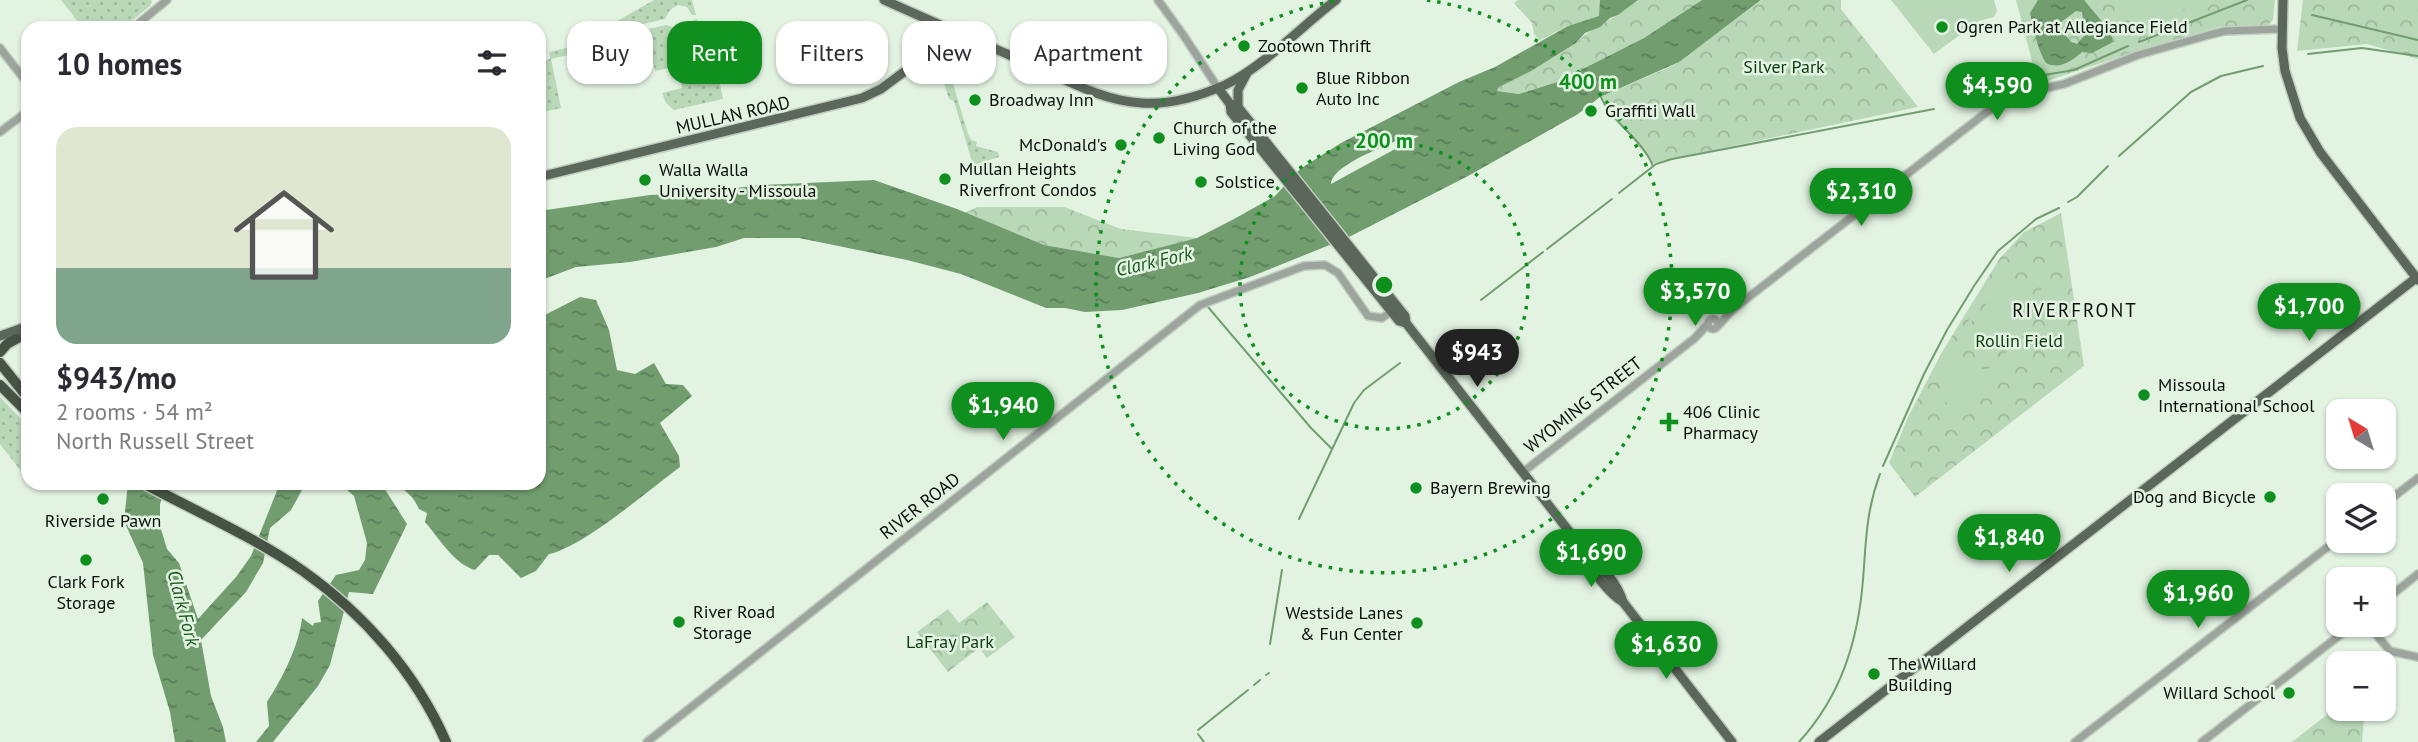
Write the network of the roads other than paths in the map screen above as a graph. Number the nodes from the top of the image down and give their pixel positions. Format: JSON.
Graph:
{"nodes":[{"id":1,"x":167,"y":0,"type":"edge"},
{"id":2,"x":884,"y":0,"type":"edge"},
{"id":3,"x":1158,"y":0,"type":"edge"},
{"id":4,"x":1336,"y":0,"type":"edge"},
{"id":5,"x":2283,"y":0,"type":"edge"},
{"id":6,"x":142,"y":21,"type":"edge"},
{"id":7,"x":930,"y":21,"type":"edge"},
{"id":8,"x":2281,"y":29,"type":"junction"},
{"id":9,"x":0,"y":48,"type":"edge"},
{"id":10,"x":996,"y":50,"type":"edge"},
{"id":11,"x":1250,"y":70,"type":"junction"},
{"id":12,"x":902,"y":73,"type":"edge"},
{"id":13,"x":21,"y":75,"type":"edge"},
{"id":14,"x":1218,"y":88,"type":"junction"},
{"id":15,"x":1234,"y":105,"type":"junction"},
{"id":16,"x":21,"y":116,"type":"edge"},
{"id":17,"x":0,"y":132,"type":"edge"},
{"id":18,"x":546,"y":175,"type":"edge"},
{"id":19,"x":1350,"y":254,"type":"junction"},
{"id":20,"x":2417,"y":278,"type":"edge"},
{"id":21,"x":1392,"y":311,"type":"junction"},
{"id":22,"x":1406,"y":323,"type":"junction"},
{"id":23,"x":21,"y":329,"type":"edge"},
{"id":24,"x":0,"y":336,"type":"edge"},
{"id":25,"x":21,"y":337,"type":"edge"},
{"id":26,"x":16,"y":339,"type":"junction"},
{"id":27,"x":0,"y":345,"type":"edge"},
{"id":28,"x":0,"y":352,"type":"edge"},
{"id":29,"x":0,"y":363,"type":"edge"},
{"id":30,"x":0,"y":370,"type":"edge"},
{"id":31,"x":0,"y":385,"type":"edge"},
{"id":32,"x":21,"y":391,"type":"edge"},
{"id":33,"x":21,"y":392,"type":"edge"},
{"id":34,"x":21,"y":406,"type":"edge"},
{"id":35,"x":1524,"y":472,"type":"junction"},
{"id":36,"x":2418,"y":478,"type":"edge"},
{"id":37,"x":156,"y":490,"type":"edge"},
{"id":38,"x":2396,"y":495,"type":"edge"},
{"id":39,"x":2326,"y":548,"type":"edge"},
{"id":40,"x":1588,"y":555,"type":"junction"},
{"id":41,"x":2418,"y":574,"type":"edge"},
{"id":42,"x":2396,"y":591,"type":"edge"},
{"id":43,"x":1623,"y":601,"type":"junction"},
{"id":44,"x":2338,"y":637,"type":"edge"},
{"id":45,"x":2378,"y":637,"type":"edge"},
{"id":46,"x":2418,"y":657,"type":"edge"},
{"id":47,"x":446,"y":742,"type":"edge"},
{"id":48,"x":647,"y":742,"type":"edge"},
{"id":49,"x":1732,"y":742,"type":"edge"},
{"id":50,"x":1819,"y":742,"type":"edge"},
{"id":51,"x":2075,"y":742,"type":"edge"},
{"id":52,"x":2202,"y":742,"type":"edge"}],
"edges":[{"from":1,"to":6,"type":"street"},
{"from":2,"to":7,"type":"main road"},
{"from":3,"to":14,"type":"street"},
{"from":4,"to":11,"type":"main road"},
{"from":5,"to":8,"type":"main road"},
{"from":8,"to":20,"type":"main road"},
{"from":8,"to":35,"type":"street","name":"WYOMING STREET"},
{"from":9,"to":13,"type":"street"},
{"from":10,"to":14,"type":"main road"},
{"from":11,"to":14,"type":"main road"},
{"from":11,"to":15,"type":"main road"},
{"from":12,"to":18,"type":"main road","name":"MULLAN ROAD"},
{"from":14,"to":15,"type":"main road"},
{"from":15,"to":19,"type":"main road"},
{"from":16,"to":17,"type":"street"},
{"from":19,"to":21,"type":"main road"},
{"from":19,"to":22,"type":"main road"},
{"from":20,"to":50,"type":"main road"},
{"from":21,"to":22,"type":"main road"},
{"from":21,"to":48,"type":"street","name":"RIVER ROAD"},
{"from":22,"to":35,"type":"main road"},
{"from":23,"to":24,"type":"main road"},
{"from":25,"to":26,"type":"main road"},
{"from":26,"to":27,"type":"main road"},
{"from":26,"to":28,"type":"highway"},
{"from":29,"to":32,"type":"highway"},
{"from":30,"to":33,"type":"highway"},
{"from":31,"to":34,"type":"highway"},
{"from":35,"to":40,"type":"main road"},
{"from":36,"to":38,"type":"street"},
{"from":37,"to":47,"type":"highway"},
{"from":39,"to":51,"type":"street"},
{"from":40,"to":43,"type":"main road"},
{"from":40,"to":43,"type":"main road"},
{"from":41,"to":42,"type":"street"},
{"from":43,"to":49,"type":"main road"},
{"from":44,"to":52,"type":"street"},
{"from":45,"to":46,"type":"street"}]}
